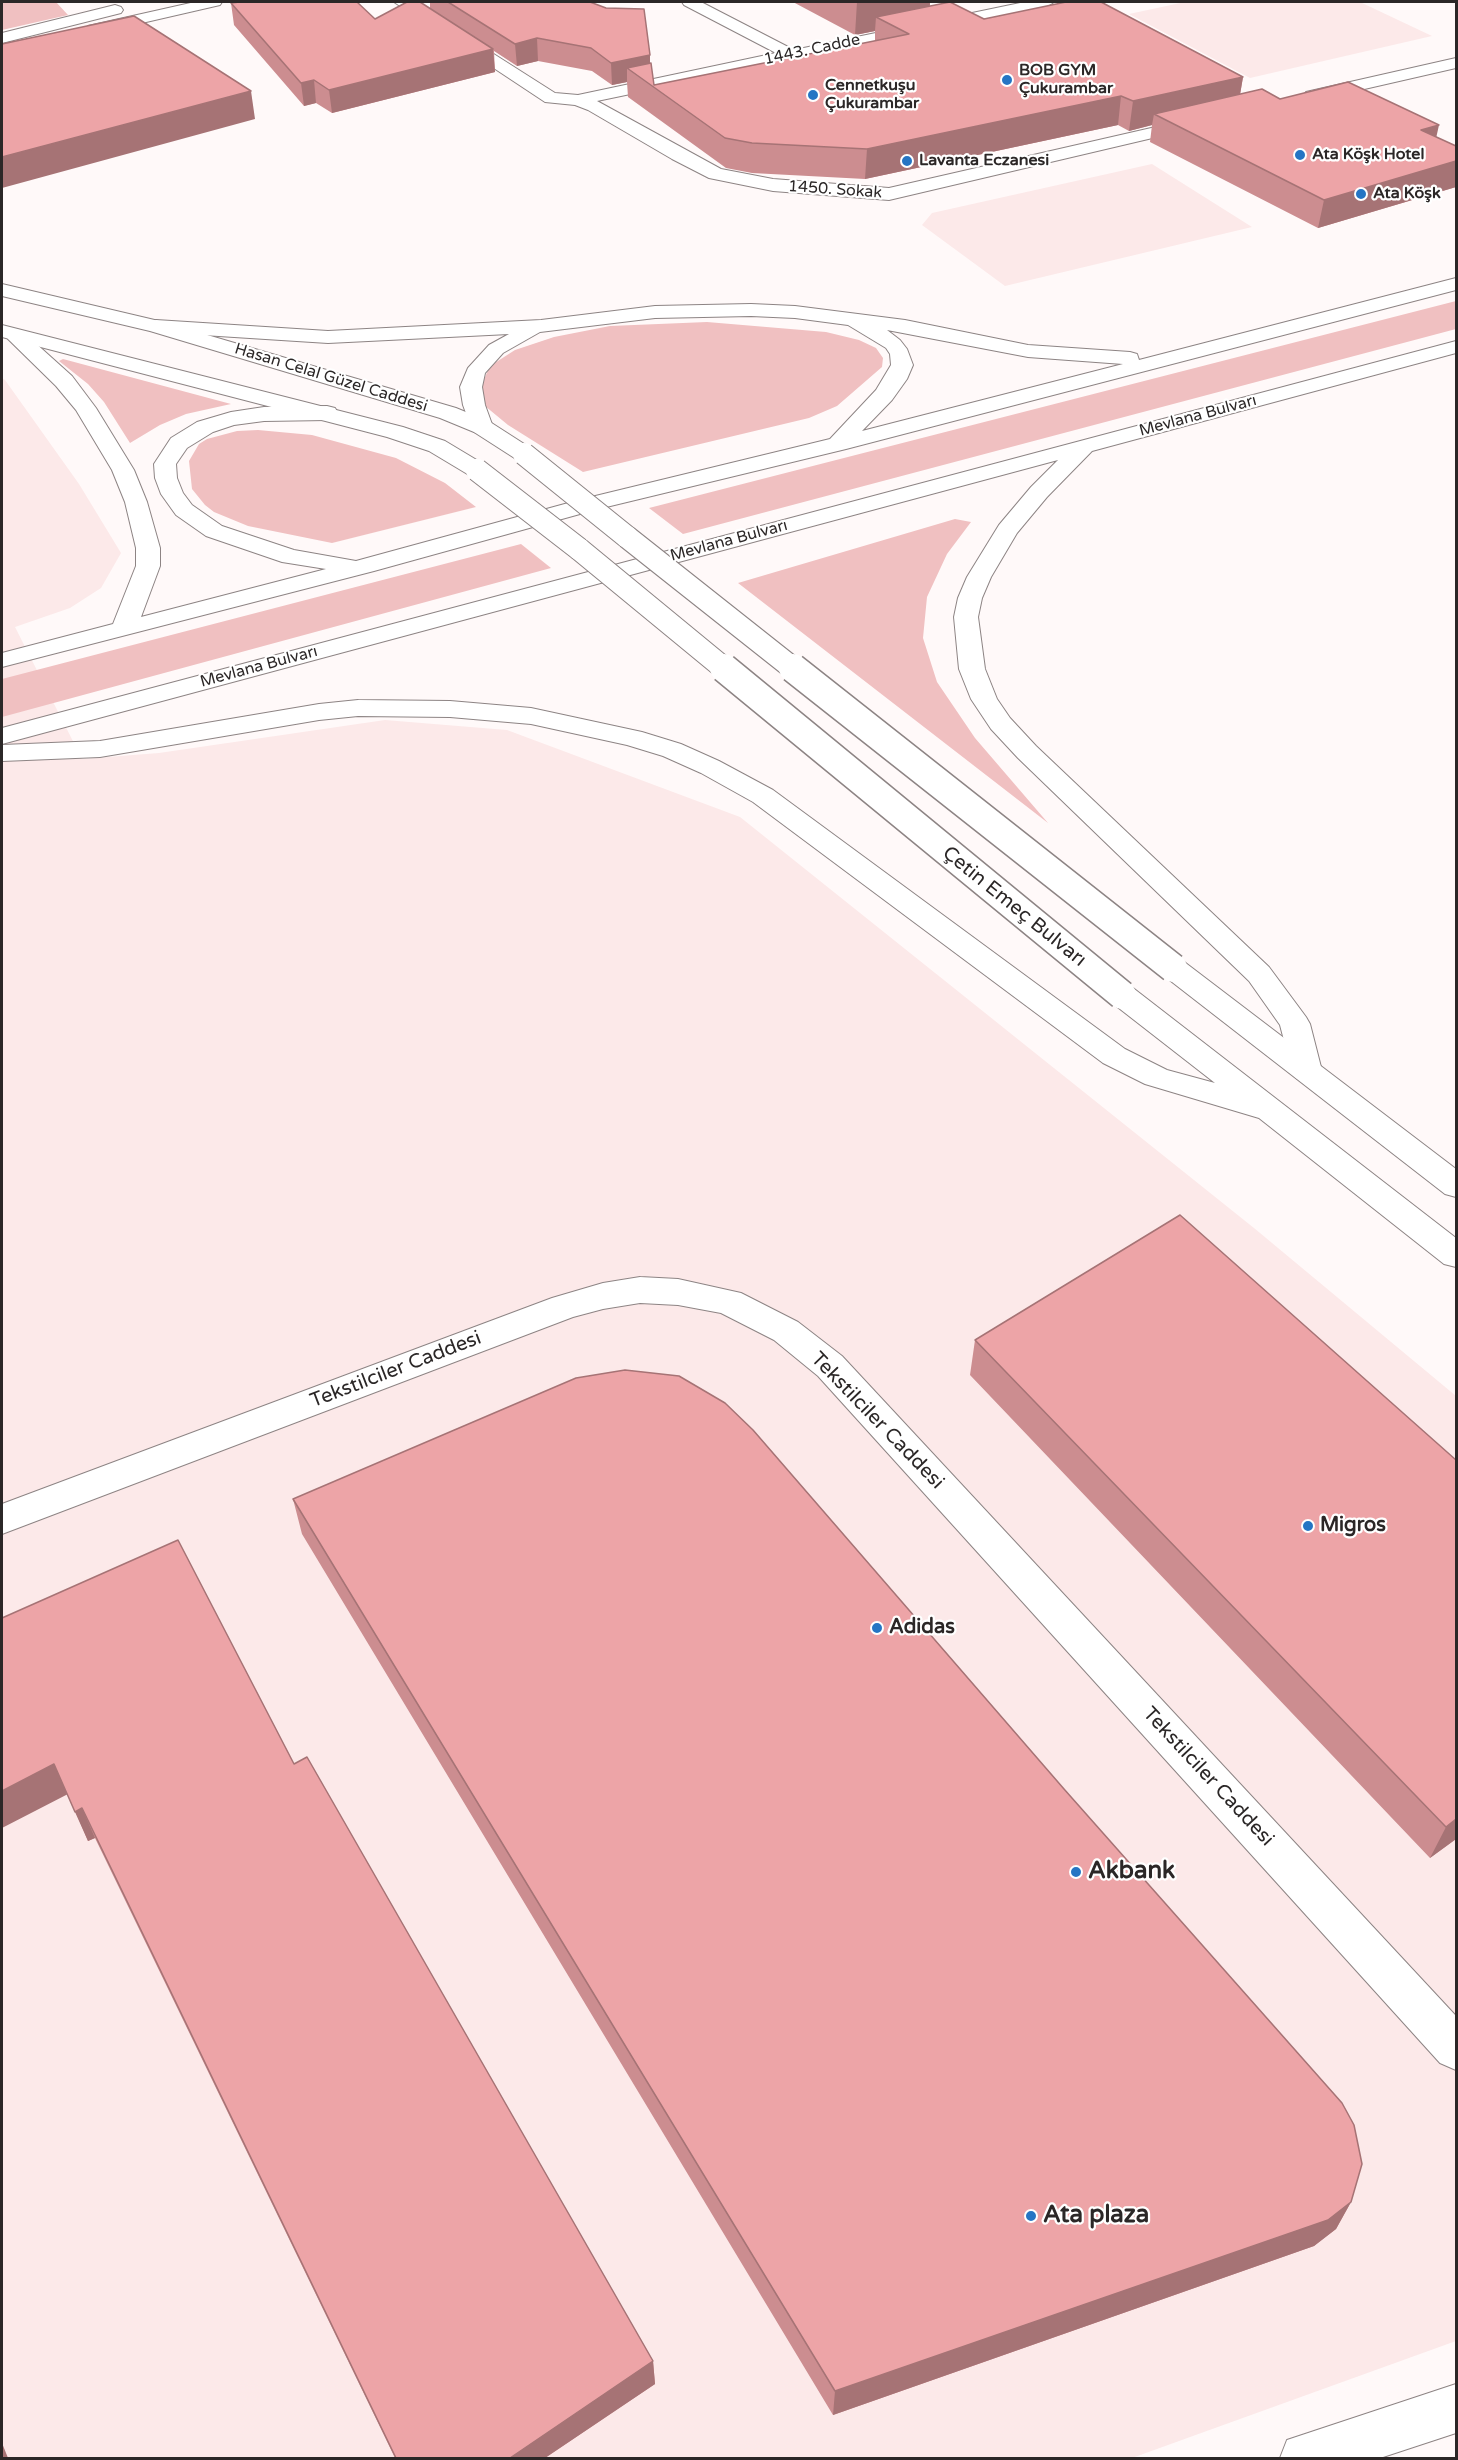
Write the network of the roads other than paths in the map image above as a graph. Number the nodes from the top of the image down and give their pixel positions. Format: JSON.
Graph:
{"nodes":[{"id":1,"x":107,"y":2,"type":"edge"},
{"id":2,"x":152,"y":2,"type":"edge"},
{"id":3,"x":214,"y":2,"type":"edge"},
{"id":4,"x":402,"y":2,"type":"edge"},
{"id":5,"x":690,"y":2,"type":"edge"},
{"id":6,"x":1046,"y":2,"type":"edge"},
{"id":7,"x":128,"y":7,"type":"junction"},
{"id":8,"x":2,"y":38,"type":"edge"},
{"id":9,"x":2,"y":50,"type":"edge"},
{"id":10,"x":790,"y":54,"type":"junction"},
{"id":11,"x":1456,"y":63,"type":"edge"},
{"id":12,"x":578,"y":100,"type":"junction"},
{"id":13,"x":1294,"y":100,"type":"edge"},
{"id":14,"x":1213,"y":119,"type":"edge"},
{"id":15,"x":1456,"y":284,"type":"edge"},
{"id":16,"x":2,"y":290,"type":"edge"},
{"id":17,"x":839,"y":317,"type":"junction"},
{"id":18,"x":156,"y":326,"type":"junction"},
{"id":19,"x":541,"y":326,"type":"junction"},
{"id":20,"x":8,"y":333,"type":"edge"},
{"id":21,"x":1456,"y":347,"type":"edge"},
{"id":22,"x":1163,"y":360,"type":"junction"},
{"id":23,"x":327,"y":413,"type":"junction"},
{"id":24,"x":482,"y":427,"type":"junction"},
{"id":25,"x":838,"y":444,"type":"junction"},
{"id":26,"x":1085,"y":446,"type":"junction"},
{"id":27,"x":579,"y":549,"type":"joint"},
{"id":28,"x":366,"y":566,"type":"junction"},
{"id":29,"x":123,"y":629,"type":"junction"},
{"id":30,"x":2,"y":660,"type":"edge"},
{"id":31,"x":2,"y":736,"type":"edge"},
{"id":32,"x":2,"y":753,"type":"edge"},
{"id":33,"x":1307,"y":1071,"type":"junction"},
{"id":34,"x":1269,"y":1110,"type":"junction"},
{"id":35,"x":1456,"y":1186,"type":"edge"},
{"id":36,"x":1456,"y":1255,"type":"edge"},
{"id":37,"x":2,"y":1519,"type":"edge"},
{"id":38,"x":1456,"y":2048,"type":"edge"},
{"id":39,"x":1456,"y":2409,"type":"edge"},
{"id":40,"x":1305,"y":2458,"type":"edge"}],
"edges":[{"from":1,"to":7,"type":"main road"},
{"from":2,"to":7,"type":"main road"},
{"from":3,"to":9,"type":"main road"},
{"from":4,"to":12,"type":"main road"},
{"from":5,"to":10,"type":"main road"},
{"from":6,"to":10,"type":"main road","name":"1443. Cadde"},
{"from":7,"to":8,"type":"main road"},
{"from":10,"to":12,"type":"main road","name":"1443. Cadde"},
{"from":11,"to":13,"type":"main road"},
{"from":12,"to":14,"type":"main road","name":"1450. Sokak"},
{"from":15,"to":22,"type":"main road"},
{"from":16,"to":18,"type":"main road","name":"Hasan Celal Güzel Caddesi"},
{"from":17,"to":19,"type":"main road"},
{"from":17,"to":22,"type":"main road"},
{"from":17,"to":25,"type":"main road"},
{"from":18,"to":19,"type":"main road"},
{"from":18,"to":24,"type":"main road","name":"Hasan Celal Güzel Caddesi"},
{"from":19,"to":24,"type":"main road"},
{"from":20,"to":23,"type":"main road","name":"Hasan Celal Güzel Caddesi"},
{"from":20,"to":29,"type":"main road"},
{"from":21,"to":26,"type":"main road","name":"Mevlana Bulvarı"},
{"from":22,"to":25,"type":"main road"},
{"from":23,"to":27,"type":"main road","name":"Hasan Celal Güzel Caddesi","bridge":true},
{"from":23,"to":28,"type":"main road"},
{"from":24,"to":33,"type":"main road","name":"Hasan Celal Güzel Caddesi","bridge":true},
{"from":25,"to":28,"type":"main road"},
{"from":26,"to":31,"type":"main road","name":"Mevlana Bulvarı"},
{"from":26,"to":33,"type":"main road"},
{"from":27,"to":34,"type":"main road","name":"Çetin Emeç Bulvarı","bridge":true},
{"from":28,"to":29,"type":"main road"},
{"from":29,"to":30,"type":"main road"},
{"from":32,"to":34,"type":"main road"},
{"from":33,"to":35,"type":"main road"},
{"from":34,"to":36,"type":"main road","name":"Çetin Emeç Bulvarı"},
{"from":37,"to":38,"type":"main road","name":"Tekstilciler Caddesi"},
{"from":39,"to":40,"type":"main road"}]}
